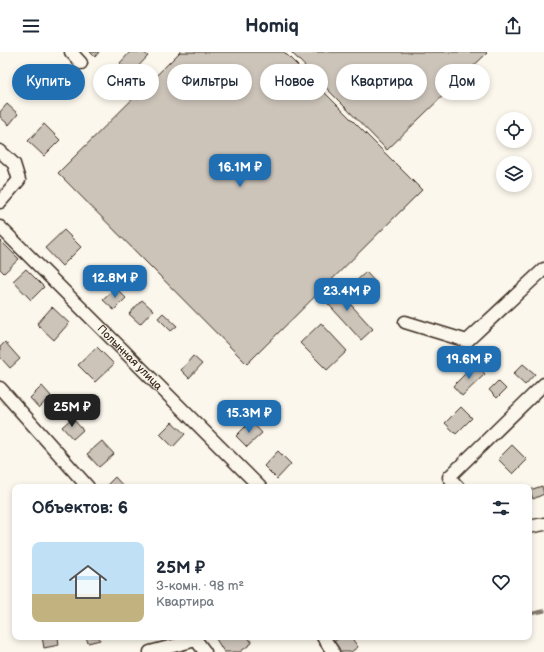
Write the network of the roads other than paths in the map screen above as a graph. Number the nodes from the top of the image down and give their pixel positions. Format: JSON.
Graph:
{"nodes":[{"id":1,"x":71,"y":52,"type":"edge"},
{"id":2,"x":81,"y":63,"type":"dead end"},
{"id":3,"x":0,"y":151,"type":"edge"},
{"id":4,"x":0,"y":202,"type":"edge"},
{"id":5,"x":0,"y":227,"type":"edge"},
{"id":6,"x":544,"y":270,"type":"edge"},
{"id":7,"x":405,"y":322,"type":"dead end"},
{"id":8,"x":544,"y":384,"type":"edge"},
{"id":9,"x":0,"y":388,"type":"edge"},
{"id":10,"x":85,"y":484,"type":"edge"},
{"id":11,"x":257,"y":484,"type":"edge"},
{"id":12,"x":455,"y":484,"type":"edge"},
{"id":13,"x":544,"y":524,"type":"edge"},
{"id":14,"x":532,"y":526,"type":"edge"},
{"id":15,"x":190,"y":640,"type":"edge"},
{"id":16,"x":197,"y":640,"type":"edge"},
{"id":17,"x":325,"y":640,"type":"edge"},
{"id":18,"x":152,"y":652,"type":"edge"},
{"id":19,"x":205,"y":652,"type":"edge"},
{"id":20,"x":333,"y":652,"type":"edge"}],
"edges":[{"from":1,"to":2,"type":"lane"},
{"from":3,"to":4,"type":"lane"},
{"from":5,"to":11,"type":"lane","name":"Полынная улица"},
{"from":6,"to":7,"type":"lane"},
{"from":8,"to":12,"type":"lane"},
{"from":9,"to":10,"type":"lane"},
{"from":13,"to":14,"type":"lane"},
{"from":15,"to":18,"type":"lane"},
{"from":16,"to":19,"type":"lane"},
{"from":17,"to":20,"type":"lane"}]}
